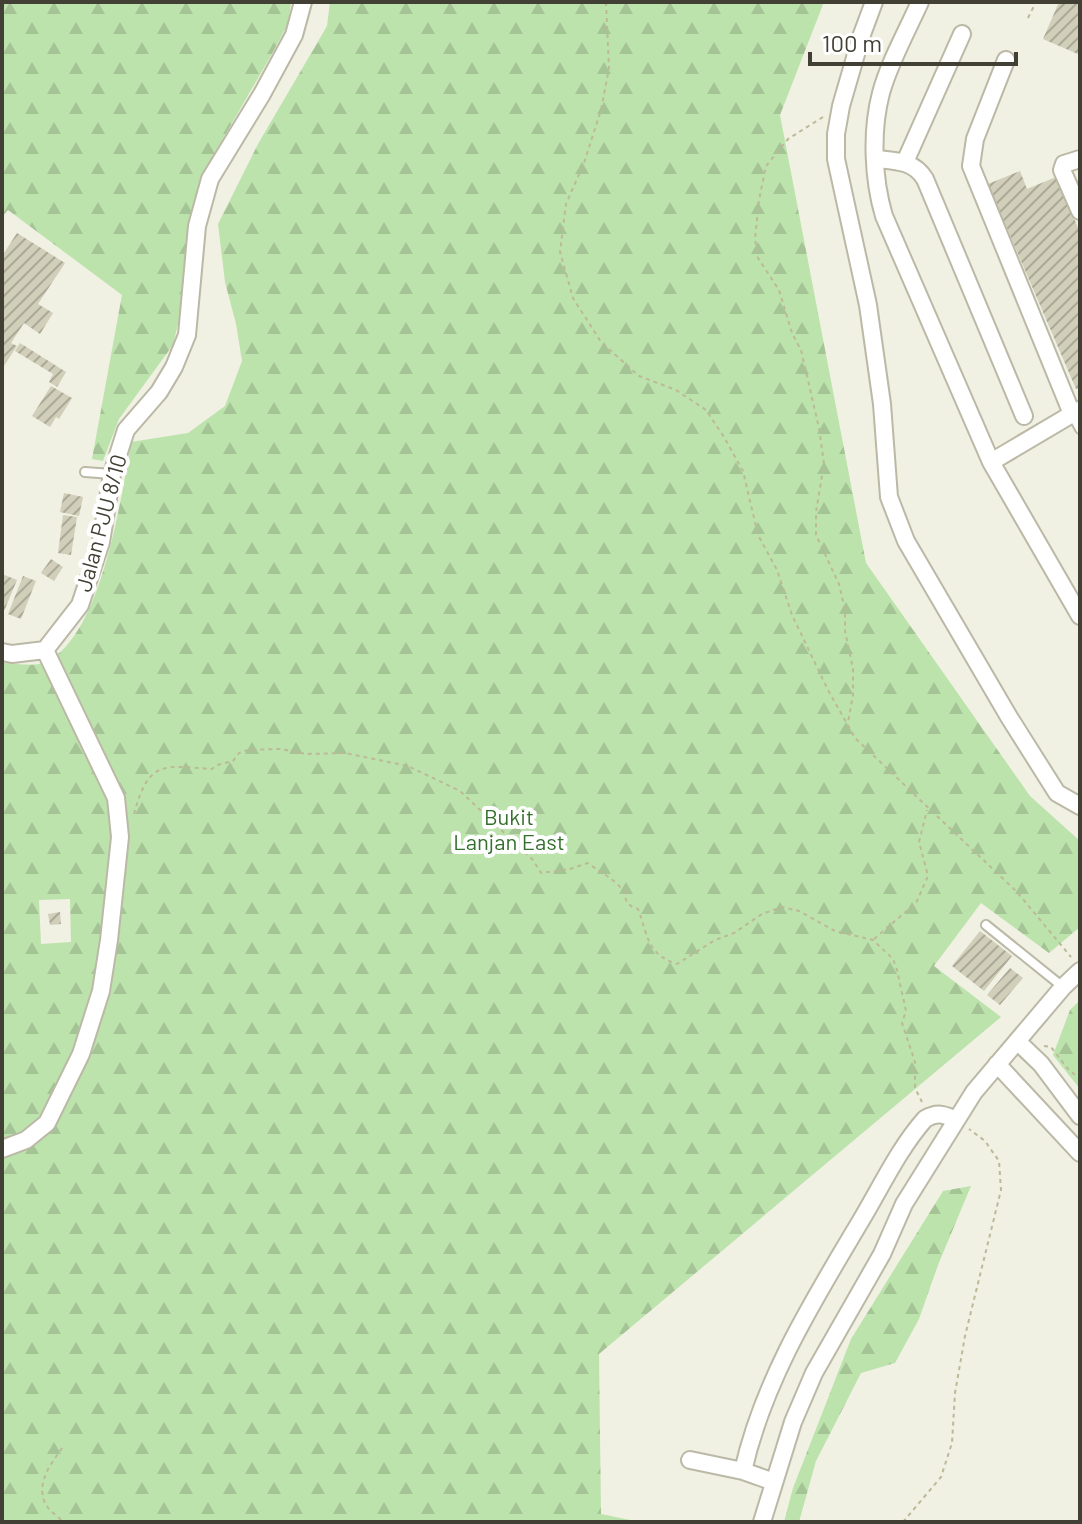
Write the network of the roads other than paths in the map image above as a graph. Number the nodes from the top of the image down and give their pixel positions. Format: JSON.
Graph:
{"nodes":[{"id":1,"x":303,"y":2,"type":"edge"},
{"id":2,"x":874,"y":2,"type":"edge"},
{"id":3,"x":920,"y":2,"type":"edge"},
{"id":4,"x":962,"y":34,"type":"dead end"},
{"id":5,"x":1006,"y":60,"type":"dead end"},
{"id":6,"x":877,"y":159,"type":"junction"},
{"id":7,"x":1080,"y":159,"type":"edge"},
{"id":8,"x":905,"y":162,"type":"junction"},
{"id":9,"x":1080,"y":211,"type":"edge"},
{"id":10,"x":1024,"y":416,"type":"dead end"},
{"id":11,"x":1077,"y":418,"type":"edge"},
{"id":12,"x":991,"y":462,"type":"junction"},
{"id":13,"x":85,"y":472,"type":"dead end"},
{"id":14,"x":112,"y":474,"type":"junction"},
{"id":15,"x":1080,"y":616,"type":"edge"},
{"id":16,"x":45,"y":650,"type":"junction"},
{"id":17,"x":2,"y":652,"type":"edge"},
{"id":18,"x":1080,"y":806,"type":"edge"},
{"id":19,"x":986,"y":925,"type":"dead end"},
{"id":20,"x":1076,"y":964,"type":"edge"},
{"id":21,"x":1063,"y":987,"type":"junction"},
{"id":22,"x":1017,"y":1041,"type":"junction"},
{"id":23,"x":997,"y":1064,"type":"junction"},
{"id":24,"x":1080,"y":1116,"type":"edge"},
{"id":25,"x":956,"y":1120,"type":"junction"},
{"id":26,"x":2,"y":1149,"type":"edge"},
{"id":27,"x":1080,"y":1153,"type":"edge"},
{"id":28,"x":690,"y":1460,"type":"dead end"},
{"id":29,"x":743,"y":1471,"type":"junction"},
{"id":30,"x":774,"y":1482,"type":"junction"},
{"id":31,"x":762,"y":1522,"type":"edge"}],
"edges":[{"from":1,"to":14,"type":"street","name":"Jalan PJU 8/10"},
{"from":2,"to":18,"type":"street"},
{"from":3,"to":6,"type":"street"},
{"from":4,"to":8,"type":"street"},
{"from":5,"to":11,"type":"street"},
{"from":6,"to":8,"type":"street"},
{"from":6,"to":12,"type":"street"},
{"from":7,"to":9,"type":"street"},
{"from":8,"to":10,"type":"street"},
{"from":11,"to":12,"type":"street"},
{"from":12,"to":15,"type":"street"},
{"from":13,"to":14,"type":"lane"},
{"from":14,"to":16,"type":"street","name":"Jalan PJU 8/10"},
{"from":16,"to":17,"type":"street"},
{"from":16,"to":26,"type":"street"},
{"from":19,"to":21,"type":"lane"},
{"from":20,"to":21,"type":"street"},
{"from":21,"to":22,"type":"street"},
{"from":22,"to":23,"type":"street"},
{"from":22,"to":24,"type":"street"},
{"from":23,"to":25,"type":"street"},
{"from":23,"to":27,"type":"street"},
{"from":25,"to":29,"type":"street"},
{"from":25,"to":30,"type":"street"},
{"from":28,"to":29,"type":"street"},
{"from":29,"to":30,"type":"street"},
{"from":30,"to":31,"type":"street"}]}
